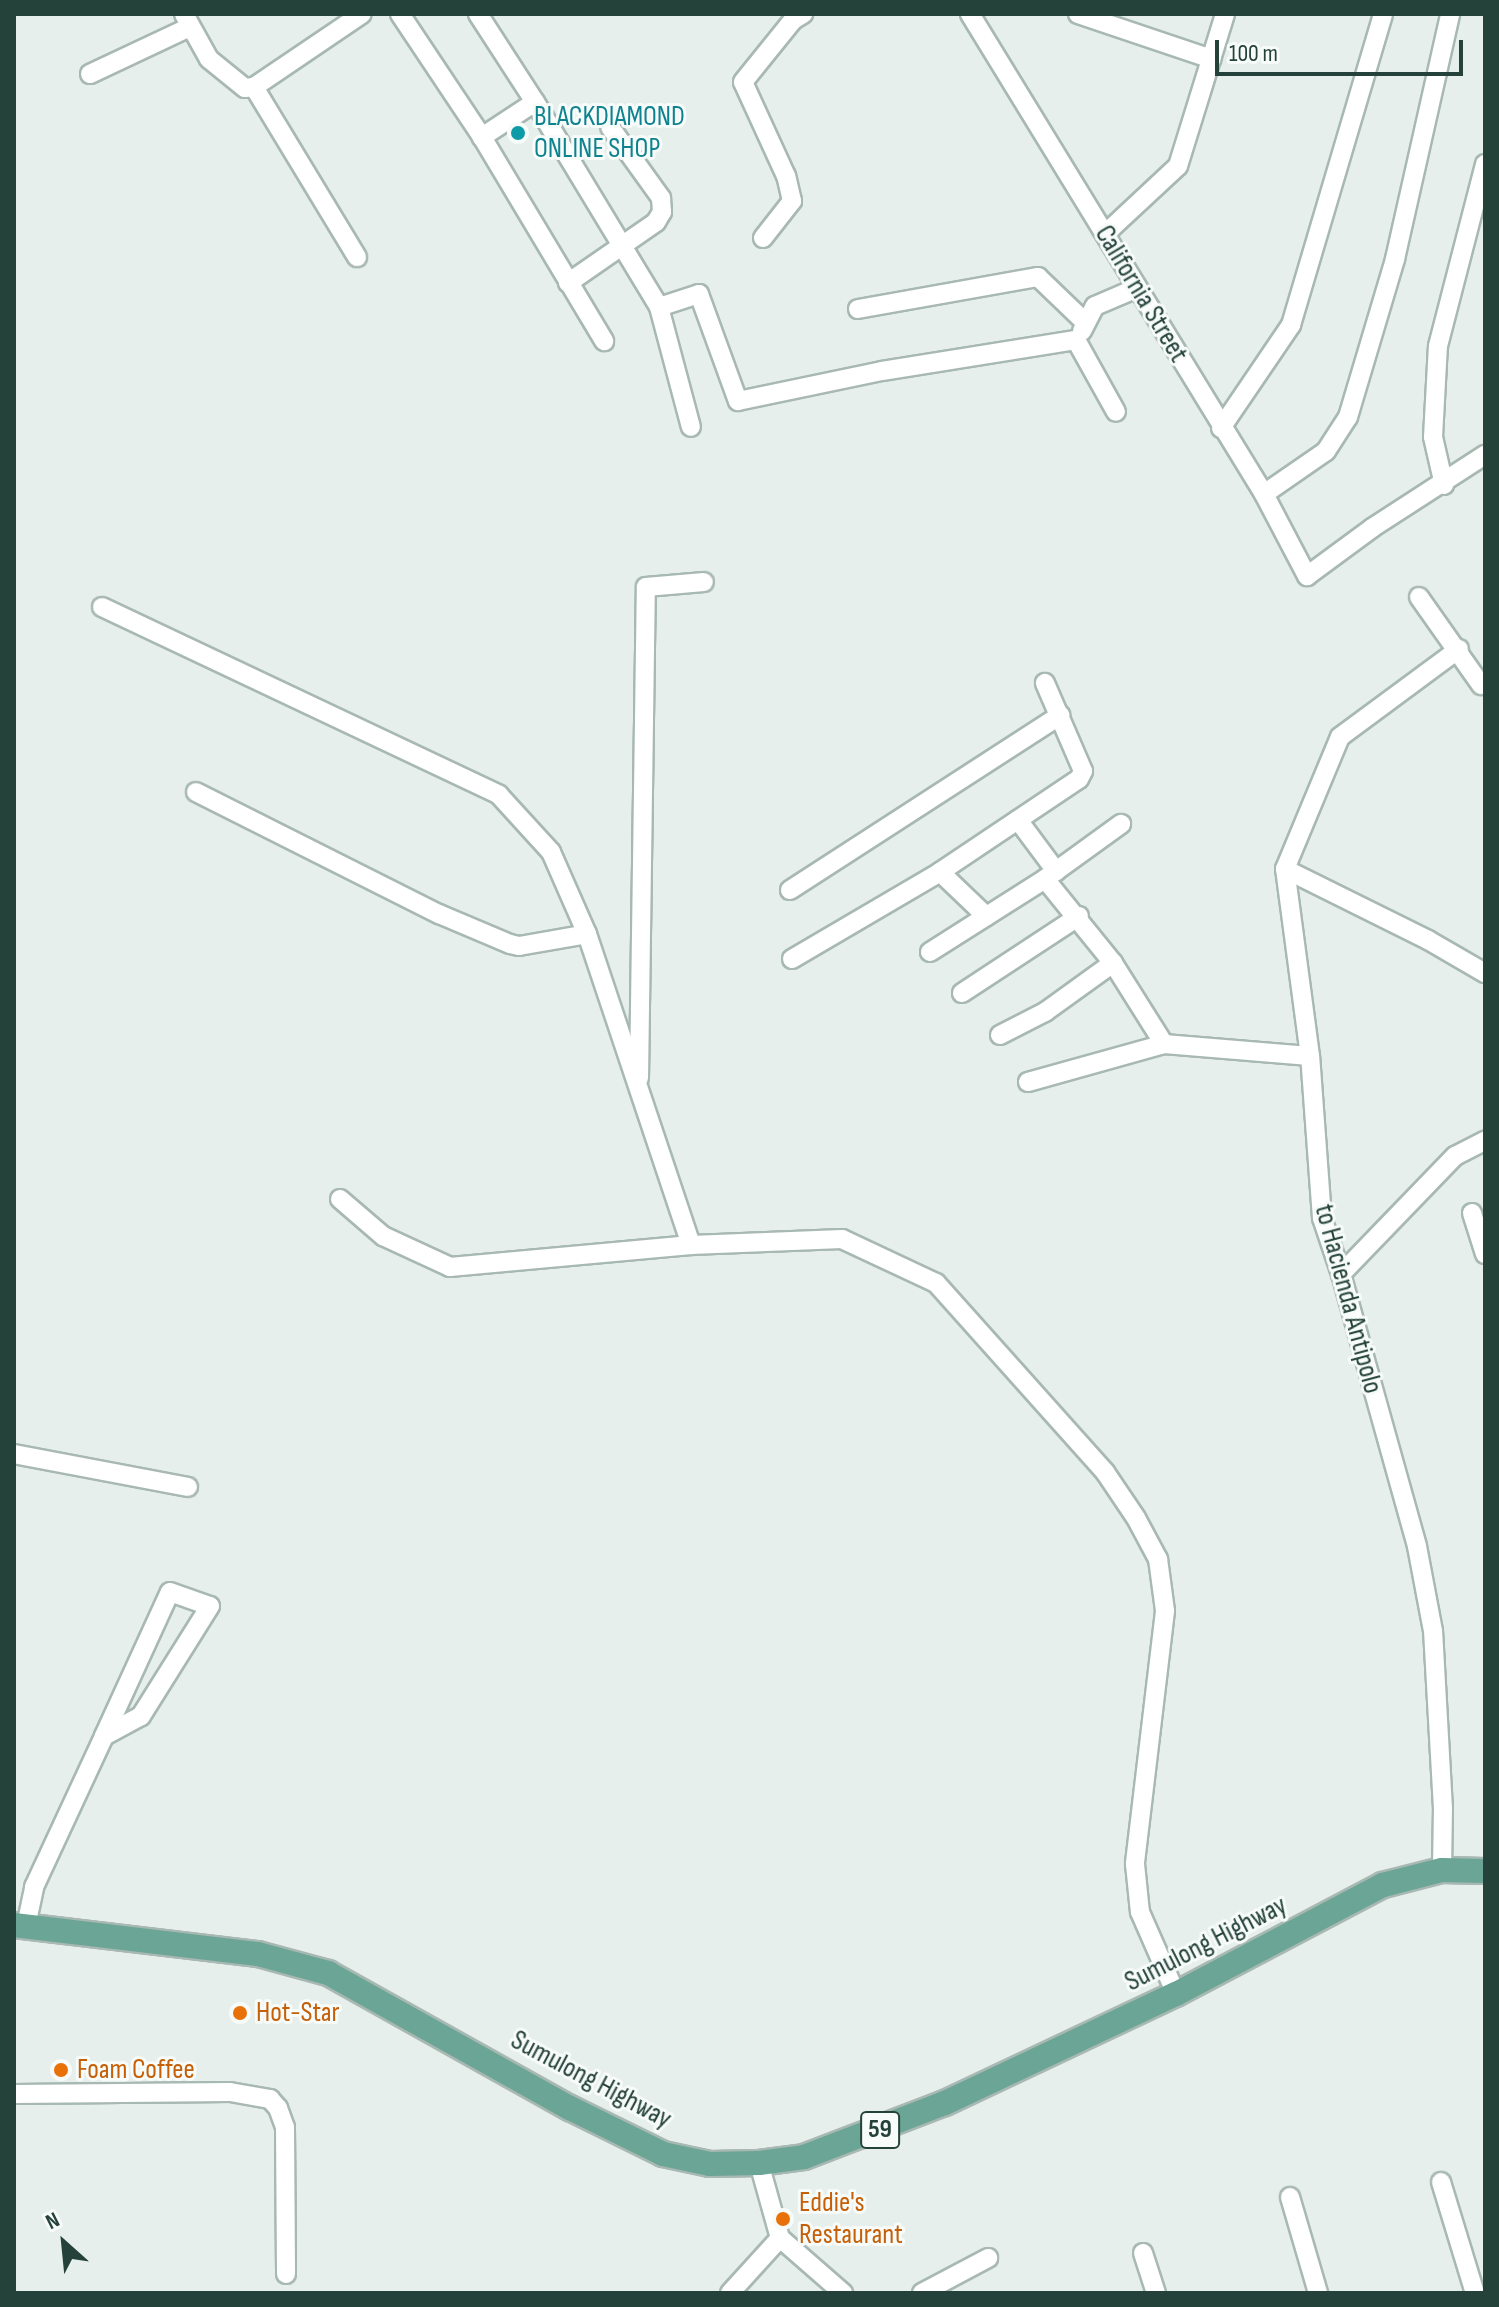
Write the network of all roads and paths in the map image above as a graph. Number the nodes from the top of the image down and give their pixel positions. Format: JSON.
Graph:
{"nodes":[{"id":1,"x":362,"y":14,"type":"edge"},
{"id":2,"x":400,"y":14,"type":"edge"},
{"id":3,"x":478,"y":14,"type":"edge"},
{"id":4,"x":803,"y":14,"type":"edge"},
{"id":5,"x":970,"y":14,"type":"edge"},
{"id":6,"x":1078,"y":14,"type":"edge"},
{"id":7,"x":1225,"y":14,"type":"edge"},
{"id":8,"x":1383,"y":14,"type":"edge"},
{"id":9,"x":1450,"y":14,"type":"edge"},
{"id":10,"x":187,"y":21,"type":"edge"},
{"id":11,"x":1212,"y":59,"type":"junction"},
{"id":12,"x":90,"y":74,"type":"dead end"},
{"id":13,"x":254,"y":87,"type":"junction"},
{"id":14,"x":535,"y":102,"type":"junction"},
{"id":15,"x":610,"y":127,"type":"dead end"},
{"id":16,"x":482,"y":137,"type":"junction"},
{"id":17,"x":1485,"y":164,"type":"edge"},
{"id":18,"x":1105,"y":234,"type":"junction"},
{"id":19,"x":763,"y":238,"type":"dead end"},
{"id":20,"x":624,"y":245,"type":"junction"},
{"id":21,"x":357,"y":257,"type":"dead end"},
{"id":22,"x":568,"y":283,"type":"junction"},
{"id":23,"x":1137,"y":288,"type":"junction"},
{"id":24,"x":659,"y":307,"type":"junction"},
{"id":25,"x":858,"y":309,"type":"dead end"},
{"id":26,"x":1086,"y":323,"type":"junction"},
{"id":27,"x":1076,"y":340,"type":"junction"},
{"id":28,"x":604,"y":341,"type":"dead end"},
{"id":29,"x":1116,"y":412,"type":"dead end"},
{"id":30,"x":691,"y":427,"type":"dead end"},
{"id":31,"x":1221,"y":428,"type":"junction"},
{"id":32,"x":1485,"y":455,"type":"edge"},
{"id":33,"x":1444,"y":485,"type":"junction"},
{"id":34,"x":1264,"y":494,"type":"junction"},
{"id":35,"x":704,"y":582,"type":"dead end"},
{"id":36,"x":1419,"y":597,"type":"dead end"},
{"id":37,"x":102,"y":607,"type":"dead end"},
{"id":38,"x":1459,"y":649,"type":"junction"},
{"id":39,"x":1045,"y":683,"type":"dead end"},
{"id":40,"x":1481,"y":685,"type":"dead end"},
{"id":41,"x":1060,"y":715,"type":"junction"},
{"id":42,"x":196,"y":792,"type":"dead end"},
{"id":43,"x":1018,"y":820,"type":"junction"},
{"id":44,"x":1121,"y":824,"type":"dead end"},
{"id":45,"x":1285,"y":869,"type":"junction"},
{"id":46,"x":940,"y":872,"type":"junction"},
{"id":47,"x":1051,"y":875,"type":"junction"},
{"id":48,"x":790,"y":890,"type":"dead end"},
{"id":49,"x":986,"y":916,"type":"junction"},
{"id":50,"x":1079,"y":916,"type":"junction"},
{"id":51,"x":587,"y":934,"type":"junction"},
{"id":52,"x":930,"y":952,"type":"dead end"},
{"id":53,"x":792,"y":959,"type":"dead end"},
{"id":54,"x":1113,"y":963,"type":"junction"},
{"id":55,"x":1485,"y":973,"type":"edge"},
{"id":56,"x":962,"y":993,"type":"dead end"},
{"id":57,"x":1000,"y":1035,"type":"dead end"},
{"id":58,"x":1164,"y":1044,"type":"junction"},
{"id":59,"x":1310,"y":1056,"type":"junction"},
{"id":60,"x":1028,"y":1082,"type":"dead end"},
{"id":61,"x":639,"y":1097,"type":"junction"},
{"id":62,"x":1485,"y":1141,"type":"edge"},
{"id":63,"x":340,"y":1199,"type":"dead end"},
{"id":64,"x":1472,"y":1213,"type":"dead end"},
{"id":65,"x":691,"y":1245,"type":"junction"},
{"id":66,"x":1485,"y":1254,"type":"edge"},
{"id":67,"x":1341,"y":1274,"type":"junction"},
{"id":68,"x":14,"y":1454,"type":"edge"},
{"id":69,"x":188,"y":1487,"type":"dead end"},
{"id":70,"x":104,"y":1736,"type":"junction"},
{"id":71,"x":1442,"y":1870,"type":"junction"},
{"id":72,"x":1485,"y":1871,"type":"edge"},
{"id":73,"x":20,"y":1926,"type":"edge"},
{"id":74,"x":1176,"y":1994,"type":"junction"},
{"id":75,"x":14,"y":2094,"type":"edge"},
{"id":76,"x":759,"y":2163,"type":"junction"},
{"id":77,"x":1441,"y":2182,"type":"dead end"},
{"id":78,"x":1290,"y":2197,"type":"dead end"},
{"id":79,"x":780,"y":2238,"type":"junction"},
{"id":80,"x":1143,"y":2253,"type":"dead end"},
{"id":81,"x":988,"y":2258,"type":"dead end"},
{"id":82,"x":286,"y":2274,"type":"dead end"},
{"id":83,"x":730,"y":2293,"type":"edge"},
{"id":84,"x":843,"y":2293,"type":"edge"},
{"id":85,"x":922,"y":2293,"type":"edge"},
{"id":86,"x":1156,"y":2293,"type":"edge"},
{"id":87,"x":1318,"y":2293,"type":"edge"},
{"id":88,"x":1475,"y":2293,"type":"edge"}],
"edges":[{"from":1,"to":13,"type":"street"},
{"from":2,"to":16,"type":"street"},
{"from":3,"to":14,"type":"street"},
{"from":4,"to":19,"type":"street"},
{"from":5,"to":18,"type":"street","name":"California Street"},
{"from":6,"to":11,"type":"street"},
{"from":7,"to":11,"type":"street"},
{"from":8,"to":31,"type":"street"},
{"from":9,"to":34,"type":"street"},
{"from":10,"to":12,"type":"street"},
{"from":10,"to":13,"type":"street"},
{"from":11,"to":18,"type":"street"},
{"from":13,"to":21,"type":"street"},
{"from":14,"to":16,"type":"street"},
{"from":14,"to":20,"type":"street"},
{"from":15,"to":20,"type":"street"},
{"from":16,"to":22,"type":"street"},
{"from":17,"to":33,"type":"street"},
{"from":18,"to":23,"type":"street","name":"California Street"},
{"from":20,"to":22,"type":"street"},
{"from":20,"to":24,"type":"street"},
{"from":22,"to":28,"type":"street"},
{"from":23,"to":26,"type":"street"},
{"from":23,"to":31,"type":"street","name":"California Street"},
{"from":24,"to":27,"type":"street"},
{"from":24,"to":30,"type":"street"},
{"from":25,"to":26,"type":"street"},
{"from":26,"to":27,"type":"street"},
{"from":27,"to":29,"type":"street"},
{"from":31,"to":34,"type":"street","name":"California Street"},
{"from":32,"to":33,"type":"street"},
{"from":33,"to":34,"type":"street","name":"California Street"},
{"from":35,"to":61,"type":"street"},
{"from":36,"to":38,"type":"street"},
{"from":37,"to":51,"type":"street"},
{"from":38,"to":40,"type":"street"},
{"from":38,"to":45,"type":"street"},
{"from":39,"to":41,"type":"street"},
{"from":41,"to":43,"type":"street"},
{"from":41,"to":48,"type":"street"},
{"from":42,"to":51,"type":"street"},
{"from":43,"to":46,"type":"street"},
{"from":43,"to":47,"type":"street"},
{"from":44,"to":47,"type":"street"},
{"from":45,"to":55,"type":"street"},
{"from":45,"to":59,"type":"street","name":"to Hacienda Antipolo"},
{"from":46,"to":49,"type":"street"},
{"from":46,"to":53,"type":"street"},
{"from":47,"to":49,"type":"street"},
{"from":47,"to":50,"type":"street"},
{"from":49,"to":52,"type":"street"},
{"from":50,"to":54,"type":"street"},
{"from":50,"to":56,"type":"street"},
{"from":51,"to":61,"type":"street"},
{"from":54,"to":57,"type":"street"},
{"from":54,"to":58,"type":"street"},
{"from":58,"to":59,"type":"street"},
{"from":58,"to":60,"type":"street"},
{"from":59,"to":67,"type":"street","name":"to Hacienda Antipolo"},
{"from":61,"to":65,"type":"street"},
{"from":62,"to":67,"type":"street"},
{"from":63,"to":65,"type":"street"},
{"from":64,"to":66,"type":"street"},
{"from":65,"to":74,"type":"street"},
{"from":67,"to":71,"type":"street","name":"to Hacienda Antipolo"},
{"from":68,"to":69,"type":"street"},
{"from":70,"to":70,"type":"street"},
{"from":70,"to":73,"type":"street"},
{"from":71,"to":72,"type":"main road","name":"Sumulong Highway","number":"59"},
{"from":71,"to":74,"type":"main road","name":"Sumulong Highway","number":"59"},
{"from":73,"to":76,"type":"main road","name":"Sumulong Highway","number":"59"},
{"from":74,"to":76,"type":"main road","name":"Sumulong Highway","number":"59"},
{"from":75,"to":82,"type":"street"},
{"from":76,"to":79,"type":"street"},
{"from":77,"to":88,"type":"street"},
{"from":78,"to":87,"type":"street"},
{"from":79,"to":83,"type":"street"},
{"from":79,"to":84,"type":"street"},
{"from":80,"to":86,"type":"street"},
{"from":81,"to":85,"type":"street"}]}
